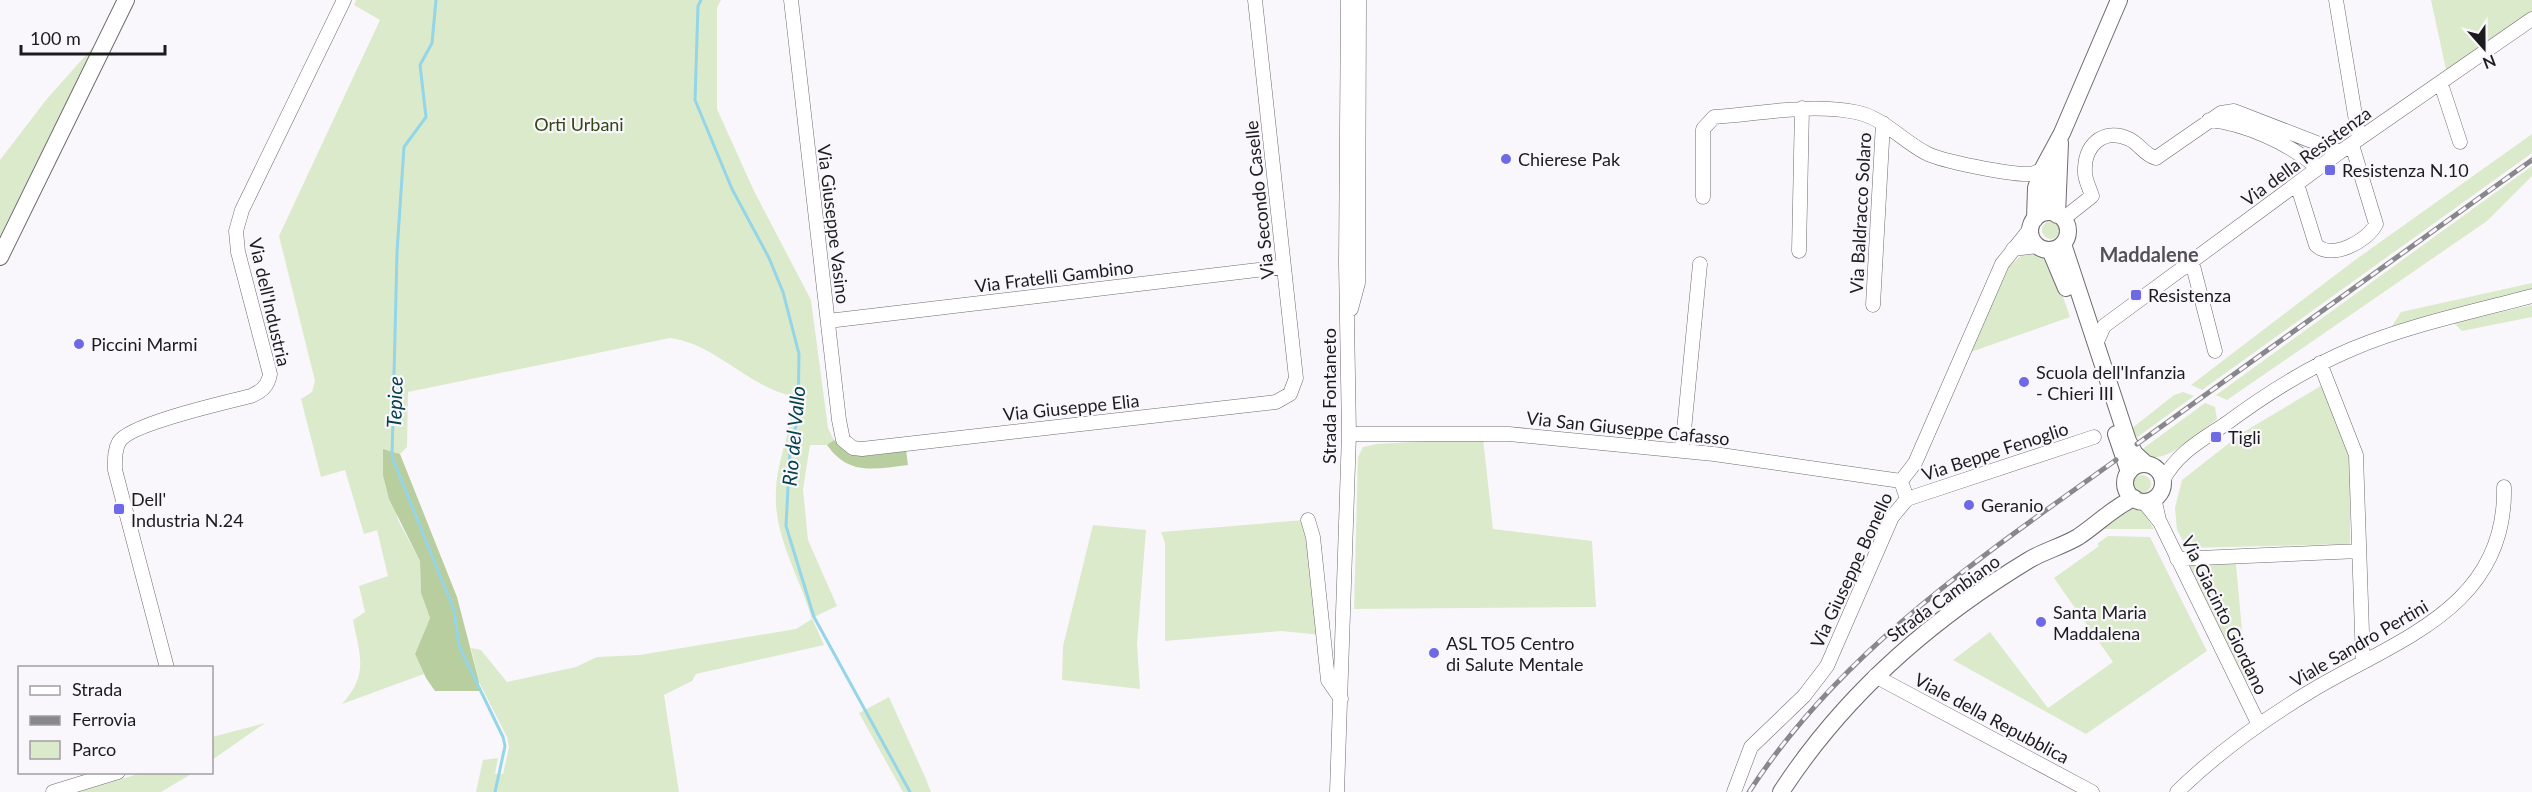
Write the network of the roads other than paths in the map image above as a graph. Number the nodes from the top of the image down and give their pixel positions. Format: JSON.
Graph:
{"nodes":[{"id":1,"x":126,"y":0,"type":"edge"},
{"id":2,"x":344,"y":0,"type":"edge"},
{"id":3,"x":791,"y":0,"type":"edge"},
{"id":4,"x":1255,"y":0,"type":"edge"},
{"id":5,"x":1348,"y":0,"type":"edge"},
{"id":6,"x":1359,"y":0,"type":"edge"},
{"id":7,"x":2119,"y":0,"type":"edge"},
{"id":8,"x":2336,"y":0,"type":"edge"},
{"id":9,"x":2532,"y":19,"type":"edge"},
{"id":10,"x":2441,"y":84,"type":"junction"},
{"id":11,"x":1802,"y":108,"type":"junction"},
{"id":12,"x":2209,"y":120,"type":"junction"},
{"id":13,"x":1883,"y":123,"type":"junction"},
{"id":14,"x":2062,"y":133,"type":"junction"},
{"id":15,"x":2460,"y":142,"type":"dead end"},
{"id":16,"x":2350,"y":145,"type":"junction"},
{"id":17,"x":2318,"y":168,"type":"junction"},
{"id":18,"x":2042,"y":170,"type":"junction"},
{"id":19,"x":2297,"y":184,"type":"junction"},
{"id":20,"x":1703,"y":198,"type":"dead end"},
{"id":21,"x":2047,"y":219,"type":"junction"},
{"id":22,"x":2050,"y":246,"type":"junction"},
{"id":23,"x":2013,"y":249,"type":"junction"},
{"id":24,"x":1800,"y":251,"type":"dead end"},
{"id":25,"x":0,"y":257,"type":"edge"},
{"id":26,"x":2192,"y":262,"type":"junction"},
{"id":27,"x":1700,"y":264,"type":"dead end"},
{"id":28,"x":1284,"y":267,"type":"junction"},
{"id":29,"x":2532,"y":296,"type":"edge"},
{"id":30,"x":1873,"y":305,"type":"dead end"},
{"id":31,"x":2086,"y":313,"type":"junction"},
{"id":32,"x":828,"y":321,"type":"junction"},
{"id":33,"x":1347,"y":322,"type":"junction"},
{"id":34,"x":2104,"y":326,"type":"junction"},
{"id":35,"x":2096,"y":344,"type":"junction"},
{"id":36,"x":2215,"y":351,"type":"dead end"},
{"id":37,"x":2320,"y":363,"type":"junction"},
{"id":38,"x":1290,"y":394,"type":"joint"},
{"id":39,"x":1349,"y":434,"type":"junction"},
{"id":40,"x":2094,"y":437,"type":"dead end"},
{"id":41,"x":853,"y":448,"type":"joint"},
{"id":42,"x":1682,"y":451,"type":"junction"},
{"id":43,"x":2176,"y":459,"type":"junction"},
{"id":44,"x":2149,"y":465,"type":"junction"},
{"id":45,"x":2163,"y":480,"type":"junction"},
{"id":46,"x":1901,"y":481,"type":"junction"},
{"id":47,"x":2504,"y":487,"type":"dead end"},
{"id":48,"x":2137,"y":491,"type":"junction"},
{"id":49,"x":1907,"y":499,"type":"junction"},
{"id":50,"x":1308,"y":519,"type":"dead end"},
{"id":51,"x":2359,"y":551,"type":"junction"},
{"id":52,"x":2177,"y":559,"type":"junction"},
{"id":53,"x":2363,"y":662,"type":"junction"},
{"id":54,"x":166,"y":666,"type":"edge"},
{"id":55,"x":1875,"y":676,"type":"junction"},
{"id":56,"x":1341,"y":699,"type":"junction"},
{"id":57,"x":2259,"y":725,"type":"junction"},
{"id":58,"x":112,"y":774,"type":"edge"},
{"id":59,"x":53,"y":792,"type":"edge"},
{"id":60,"x":1337,"y":792,"type":"edge"},
{"id":61,"x":1734,"y":792,"type":"edge"},
{"id":62,"x":1782,"y":792,"type":"edge"},
{"id":63,"x":2092,"y":792,"type":"edge"},
{"id":64,"x":2177,"y":792,"type":"edge"}],
"edges":[{"from":1,"to":25,"type":"main road"},
{"from":2,"to":54,"type":"street","name":"Via dell'Industria"},
{"from":3,"to":32,"type":"street","name":"Via Giuseppe Vasino"},
{"from":4,"to":28,"type":"street","name":"Via Secondo Caselle"},
{"from":5,"to":33,"type":"street","name":"Strada Fontaneto"},
{"from":6,"to":33,"type":"street"},
{"from":7,"to":14,"type":"main road"},
{"from":8,"to":16,"type":"street"},
{"from":9,"to":10,"type":"street","name":"Via della Resistenza"},
{"from":10,"to":15,"type":"street"},
{"from":10,"to":16,"type":"street","name":"Via della Resistenza"},
{"from":11,"to":13,"type":"street"},
{"from":11,"to":20,"type":"street"},
{"from":11,"to":24,"type":"street"},
{"from":12,"to":16,"type":"street"},
{"from":12,"to":17,"type":"street"},
{"from":12,"to":21,"type":"street","name":"Via Giuseppe Bonello"},
{"from":13,"to":18,"type":"street"},
{"from":13,"to":30,"type":"street","name":"Via Baldracco Solaro"},
{"from":14,"to":18,"type":"main road"},
{"from":14,"to":21,"type":"main road"},
{"from":16,"to":17,"type":"street","name":"Via della Resistenza"},
{"from":16,"to":19,"type":"street"},
{"from":17,"to":19,"type":"street","name":"Via della Resistenza"},
{"from":18,"to":21,"type":"main road"},
{"from":19,"to":26,"type":"street","name":"Via della Resistenza"},
{"from":21,"to":22,"type":"main road"},
{"from":21,"to":22,"type":"main road"},
{"from":21,"to":23,"type":"street","name":"Via Giuseppe Bonello"},
{"from":22,"to":23,"type":"street"},
{"from":22,"to":31,"type":"main road"},
{"from":22,"to":48,"type":"main road"},
{"from":23,"to":46,"type":"street","name":"Via Giuseppe Bonello"},
{"from":26,"to":34,"type":"street","name":"Via della Resistenza"},
{"from":26,"to":36,"type":"street"},
{"from":27,"to":42,"type":"street"},
{"from":28,"to":32,"type":"street","name":"Via Fratelli Gambino"},
{"from":28,"to":38,"type":"street","name":"Via Secondo Caselle"},
{"from":29,"to":37,"type":"street"},
{"from":31,"to":34,"type":"street"},
{"from":31,"to":35,"type":"main road"},
{"from":32,"to":41,"type":"street","name":"Via Giuseppe Vasino"},
{"from":33,"to":39,"type":"street","name":"Strada Fontaneto"},
{"from":34,"to":35,"type":"street"},
{"from":35,"to":44,"type":"main road"},
{"from":37,"to":43,"type":"street"},
{"from":37,"to":51,"type":"street"},
{"from":38,"to":41,"type":"street","name":"Via Giuseppe Elia"},
{"from":39,"to":42,"type":"street","name":"Via San Giuseppe Cafasso"},
{"from":39,"to":56,"type":"street","name":"Strada Fontaneto"},
{"from":40,"to":49,"type":"street","name":"Via Beppe Fenoglio"},
{"from":42,"to":46,"type":"street","name":"Via San Giuseppe Cafasso"},
{"from":43,"to":44,"type":"street"},
{"from":43,"to":45,"type":"street"},
{"from":44,"to":45,"type":"main road"},
{"from":44,"to":48,"type":"main road","name":"Strada Cambiano"},
{"from":45,"to":48,"type":"main road"},
{"from":46,"to":49,"type":"street","name":"Via Giuseppe Bonello"},
{"from":47,"to":53,"type":"street","name":"Viale Sandro Pertini"},
{"from":48,"to":52,"type":"street","name":"Via Giacinto Giordano"},
{"from":48,"to":55,"type":"main road","name":"Strada Cambiano"},
{"from":49,"to":61,"type":"street","name":"Via Giuseppe Bonello"},
{"from":50,"to":56,"type":"street"},
{"from":51,"to":52,"type":"street"},
{"from":51,"to":53,"type":"street"},
{"from":52,"to":57,"type":"street","name":"Via Giacinto Giordano"},
{"from":53,"to":57,"type":"street","name":"Viale Sandro Pertini"},
{"from":55,"to":62,"type":"main road","name":"Strada Cambiano"},
{"from":55,"to":63,"type":"street","name":"Viale della Repubblica"},
{"from":56,"to":60,"type":"street","name":"Strada Fontaneto"},
{"from":57,"to":64,"type":"street","name":"Viale Sandro Pertini"},
{"from":58,"to":59,"type":"street"}]}
